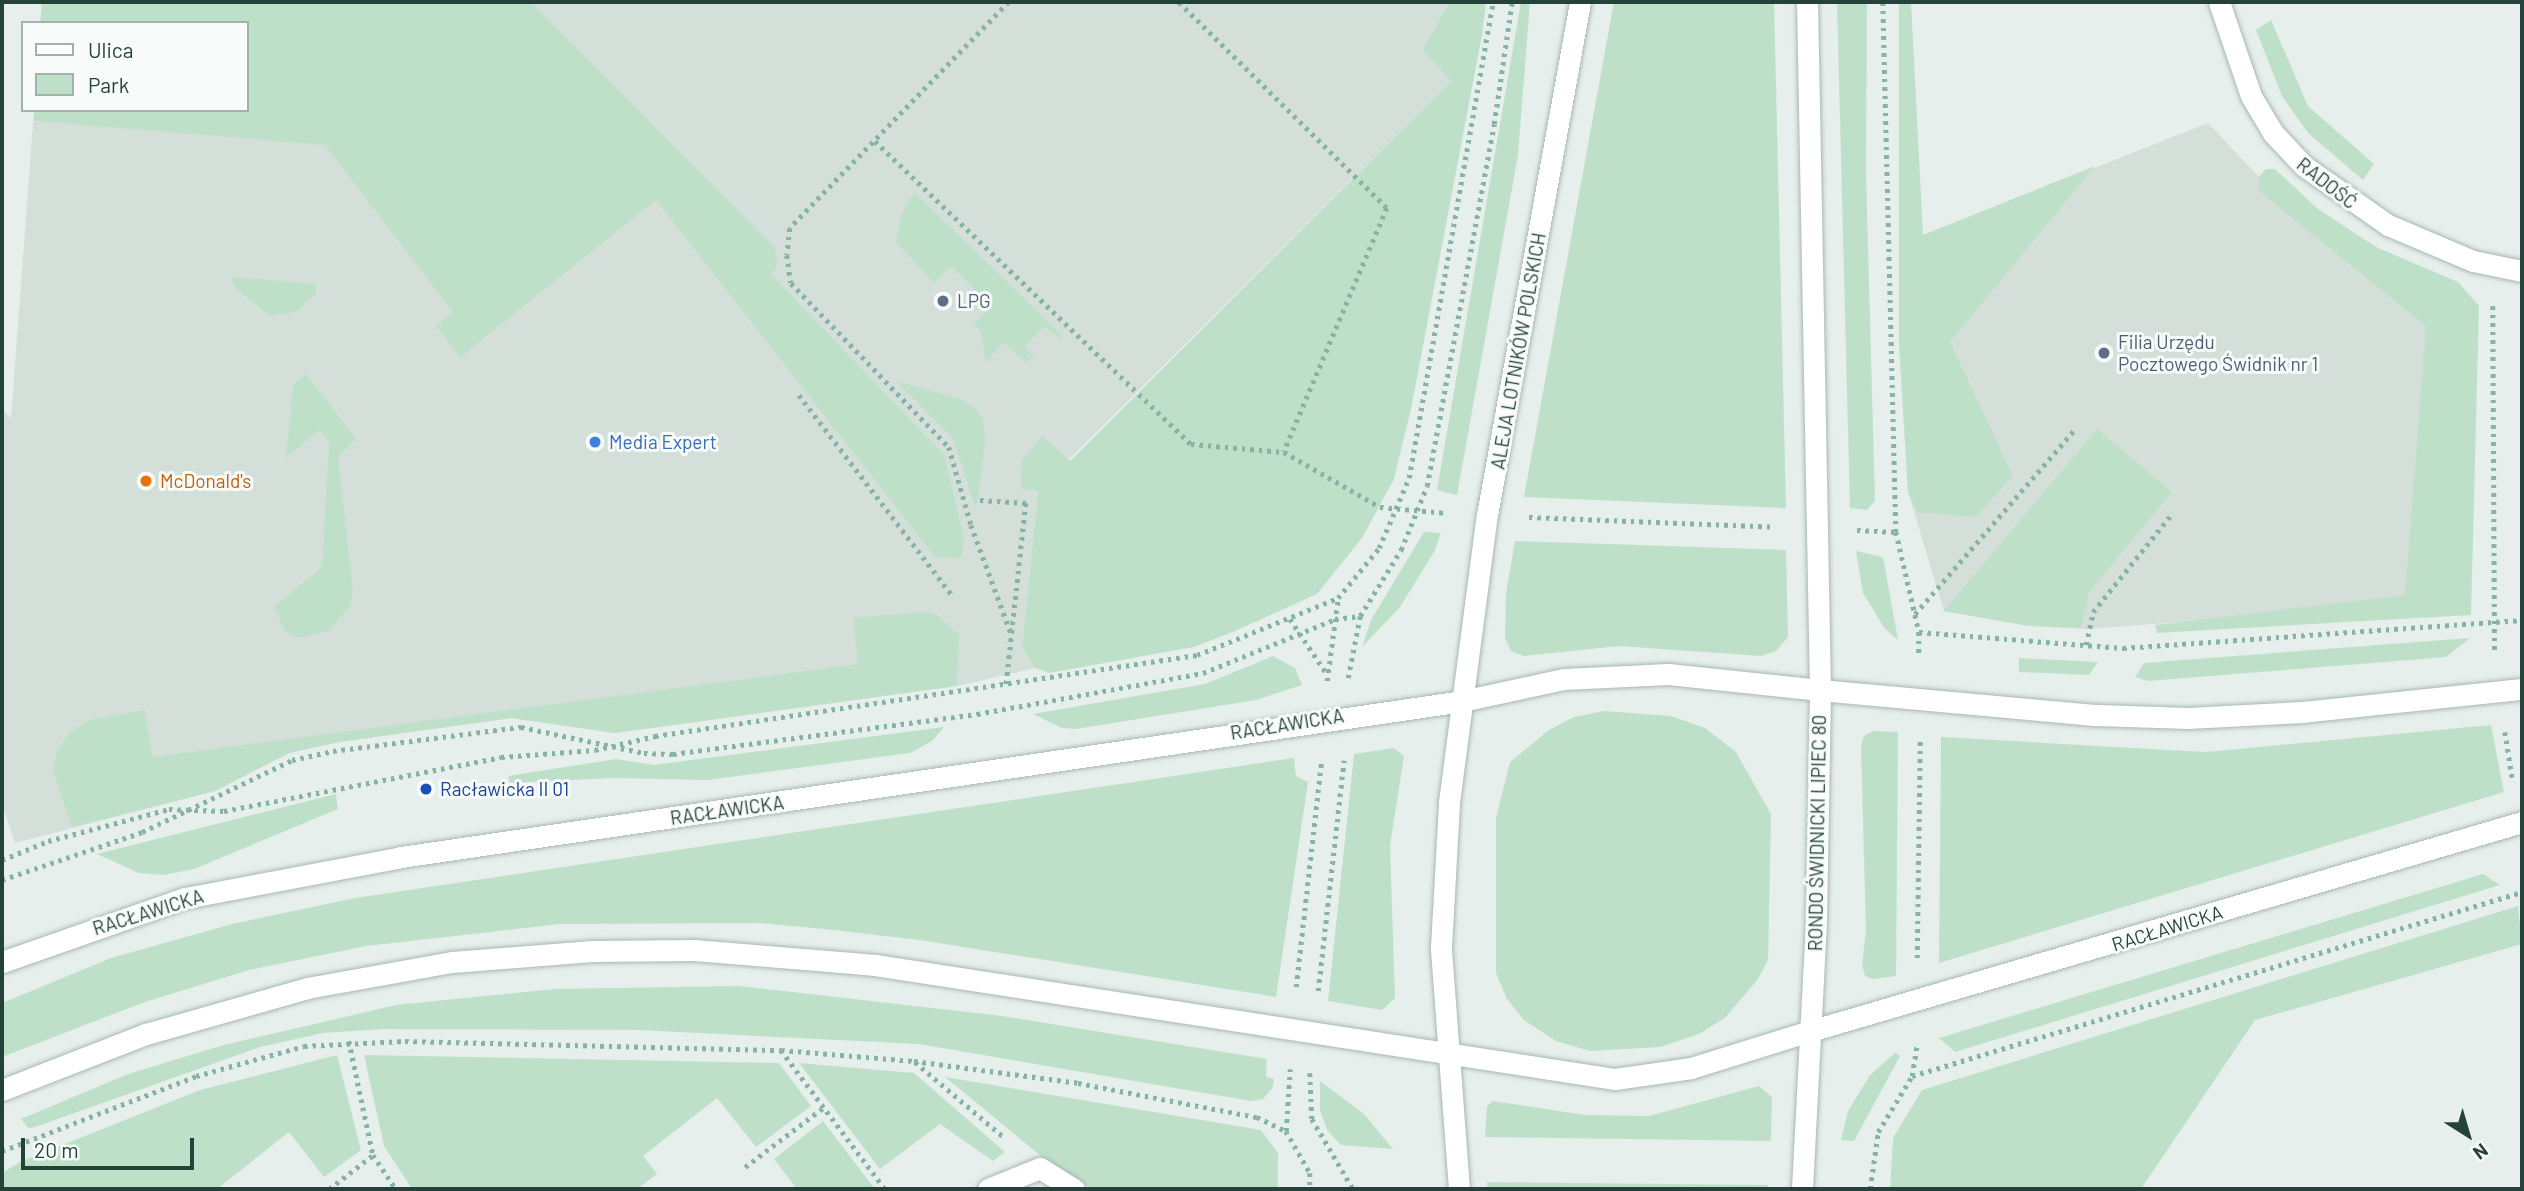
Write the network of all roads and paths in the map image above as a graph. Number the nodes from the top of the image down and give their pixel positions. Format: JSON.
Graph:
{"nodes":[{"id":1,"x":1009,"y":2,"type":"edge"},
{"id":2,"x":1179,"y":2,"type":"edge"},
{"id":3,"x":1493,"y":2,"type":"edge"},
{"id":4,"x":1511,"y":2,"type":"edge"},
{"id":5,"x":1580,"y":2,"type":"edge"},
{"id":6,"x":1807,"y":2,"type":"edge"},
{"id":7,"x":1883,"y":2,"type":"edge"},
{"id":8,"x":2219,"y":2,"type":"edge"},
{"id":9,"x":875,"y":141,"type":"junction"},
{"id":10,"x":2496,"y":266,"type":"junction"},
{"id":11,"x":2522,"y":271,"type":"edge"},
{"id":12,"x":799,"y":395,"type":"dead end"},
{"id":13,"x":2075,"y":429,"type":"dead end"},
{"id":14,"x":1284,"y":452,"type":"junction"},
{"id":15,"x":981,"y":499,"type":"dead end"},
{"id":16,"x":1398,"y":509,"type":"junction"},
{"id":17,"x":2171,"y":515,"type":"dead end"},
{"id":18,"x":1896,"y":532,"type":"dead end"},
{"id":19,"x":952,"y":594,"type":"dead end"},
{"id":20,"x":1338,"y":598,"type":"junction"},
{"id":21,"x":1915,"y":615,"type":"dead end"},
{"id":22,"x":1360,"y":616,"type":"junction"},
{"id":23,"x":1290,"y":619,"type":"junction"},
{"id":24,"x":1335,"y":619,"type":"junction"},
{"id":25,"x":2522,"y":620,"type":"edge"},
{"id":26,"x":2493,"y":624,"type":"junction"},
{"id":27,"x":1919,"y":632,"type":"dead end"},
{"id":28,"x":1300,"y":633,"type":"junction"},
{"id":29,"x":1012,"y":636,"type":"junction"},
{"id":30,"x":2086,"y":645,"type":"junction"},
{"id":31,"x":1328,"y":675,"type":"junction"},
{"id":32,"x":1006,"y":686,"type":"junction"},
{"id":33,"x":2522,"y":689,"type":"edge"},
{"id":34,"x":1820,"y":690,"type":"junction"},
{"id":35,"x":2497,"y":691,"type":"junction"},
{"id":36,"x":1462,"y":701,"type":"junction"},
{"id":37,"x":1335,"y":717,"type":"junction"},
{"id":38,"x":617,"y":746,"type":"junction"},
{"id":39,"x":193,"y":810,"type":"junction"},
{"id":40,"x":2521,"y":822,"type":"edge"},
{"id":41,"x":2,"y":860,"type":"edge"},
{"id":42,"x":2,"y":880,"type":"edge"},
{"id":43,"x":2522,"y":892,"type":"edge"},
{"id":44,"x":2,"y":962,"type":"edge"},
{"id":45,"x":1292,"y":1030,"type":"junction"},
{"id":46,"x":1810,"y":1031,"type":"junction"},
{"id":47,"x":1314,"y":1033,"type":"junction"},
{"id":48,"x":349,"y":1041,"type":"junction"},
{"id":49,"x":781,"y":1051,"type":"junction"},
{"id":50,"x":1448,"y":1056,"type":"junction"},
{"id":51,"x":914,"y":1061,"type":"junction"},
{"id":52,"x":1912,"y":1076,"type":"dead end"},
{"id":53,"x":2,"y":1090,"type":"edge"},
{"id":54,"x":823,"y":1108,"type":"junction"},
{"id":55,"x":1286,"y":1131,"type":"junction"},
{"id":56,"x":2,"y":1151,"type":"edge"},
{"id":57,"x":373,"y":1155,"type":"junction"},
{"id":58,"x":745,"y":1167,"type":"dead end"},
{"id":59,"x":1040,"y":1168,"type":"junction"},
{"id":60,"x":329,"y":1189,"type":"edge"},
{"id":61,"x":396,"y":1189,"type":"edge"},
{"id":62,"x":885,"y":1189,"type":"edge"},
{"id":63,"x":988,"y":1189,"type":"edge"},
{"id":64,"x":1074,"y":1189,"type":"edge"},
{"id":65,"x":1310,"y":1189,"type":"edge"},
{"id":66,"x":1353,"y":1189,"type":"edge"},
{"id":67,"x":1459,"y":1189,"type":"edge"},
{"id":68,"x":1802,"y":1189,"type":"edge"}],
"edges":[{"from":1,"to":9,"type":"path"},
{"from":2,"to":14,"type":"path"},
{"from":3,"to":16,"type":"path"},
{"from":4,"to":22,"type":"path"},
{"from":5,"to":36,"type":"street","name":"ALEJA LOTNIKÓW POLSKICH"},
{"from":6,"to":34,"type":"street"},
{"from":7,"to":18,"type":"path"},
{"from":8,"to":10,"type":"street","name":"RADOŚĆ"},
{"from":9,"to":14,"type":"path"},
{"from":9,"to":29,"type":"path"},
{"from":10,"to":11,"type":"street","name":"RADOŚĆ"},
{"from":10,"to":26,"type":"path"},
{"from":12,"to":19,"type":"path"},
{"from":13,"to":21,"type":"path"},
{"from":14,"to":16,"type":"path"},
{"from":15,"to":29,"type":"path"},
{"from":16,"to":20,"type":"path"},
{"from":17,"to":30,"type":"path"},
{"from":20,"to":23,"type":"path"},
{"from":20,"to":24,"type":"path"},
{"from":22,"to":24,"type":"path"},
{"from":22,"to":37,"type":"path"},
{"from":23,"to":28,"type":"path"},
{"from":23,"to":32,"type":"path"},
{"from":24,"to":28,"type":"path"},
{"from":24,"to":31,"type":"path"},
{"from":25,"to":26,"type":"path"},
{"from":26,"to":30,"type":"path"},
{"from":27,"to":30,"type":"path"},
{"from":28,"to":31,"type":"path"},
{"from":28,"to":38,"type":"path"},
{"from":29,"to":32,"type":"path"},
{"from":31,"to":37,"type":"path"},
{"from":32,"to":38,"type":"path"},
{"from":33,"to":35,"type":"street"},
{"from":34,"to":35,"type":"street"},
{"from":34,"to":36,"type":"street","name":"RONDO ŚWIDNICKI LIPIEC 80"},
{"from":34,"to":46,"type":"street","name":"RONDO ŚWIDNICKI LIPIEC 80"},
{"from":35,"to":40,"type":"path"},
{"from":36,"to":37,"type":"street","name":"RACŁAWICKA"},
{"from":36,"to":50,"type":"street"},
{"from":37,"to":44,"type":"street","name":"RACŁAWICKA"},
{"from":37,"to":45,"type":"path"},
{"from":37,"to":47,"type":"path"},
{"from":38,"to":39,"type":"path"},
{"from":38,"to":39,"type":"path"},
{"from":39,"to":41,"type":"path"},
{"from":39,"to":42,"type":"path"},
{"from":40,"to":46,"type":"street","name":"RACŁAWICKA"},
{"from":43,"to":52,"type":"path"},
{"from":45,"to":47,"type":"street"},
{"from":45,"to":53,"type":"street"},
{"from":45,"to":55,"type":"path"},
{"from":46,"to":50,"type":"street"},
{"from":46,"to":68,"type":"street"},
{"from":47,"to":50,"type":"street"},
{"from":47,"to":66,"type":"path"},
{"from":48,"to":49,"type":"path"},
{"from":48,"to":56,"type":"path"},
{"from":48,"to":57,"type":"path"},
{"from":49,"to":51,"type":"path"},
{"from":49,"to":54,"type":"path"},
{"from":50,"to":67,"type":"street"},
{"from":51,"to":55,"type":"path"},
{"from":51,"to":59,"type":"path"},
{"from":54,"to":58,"type":"path"},
{"from":54,"to":62,"type":"path"},
{"from":55,"to":65,"type":"path"},
{"from":57,"to":60,"type":"path"},
{"from":57,"to":61,"type":"path"},
{"from":59,"to":63,"type":"street"},
{"from":59,"to":64,"type":"street"}]}
